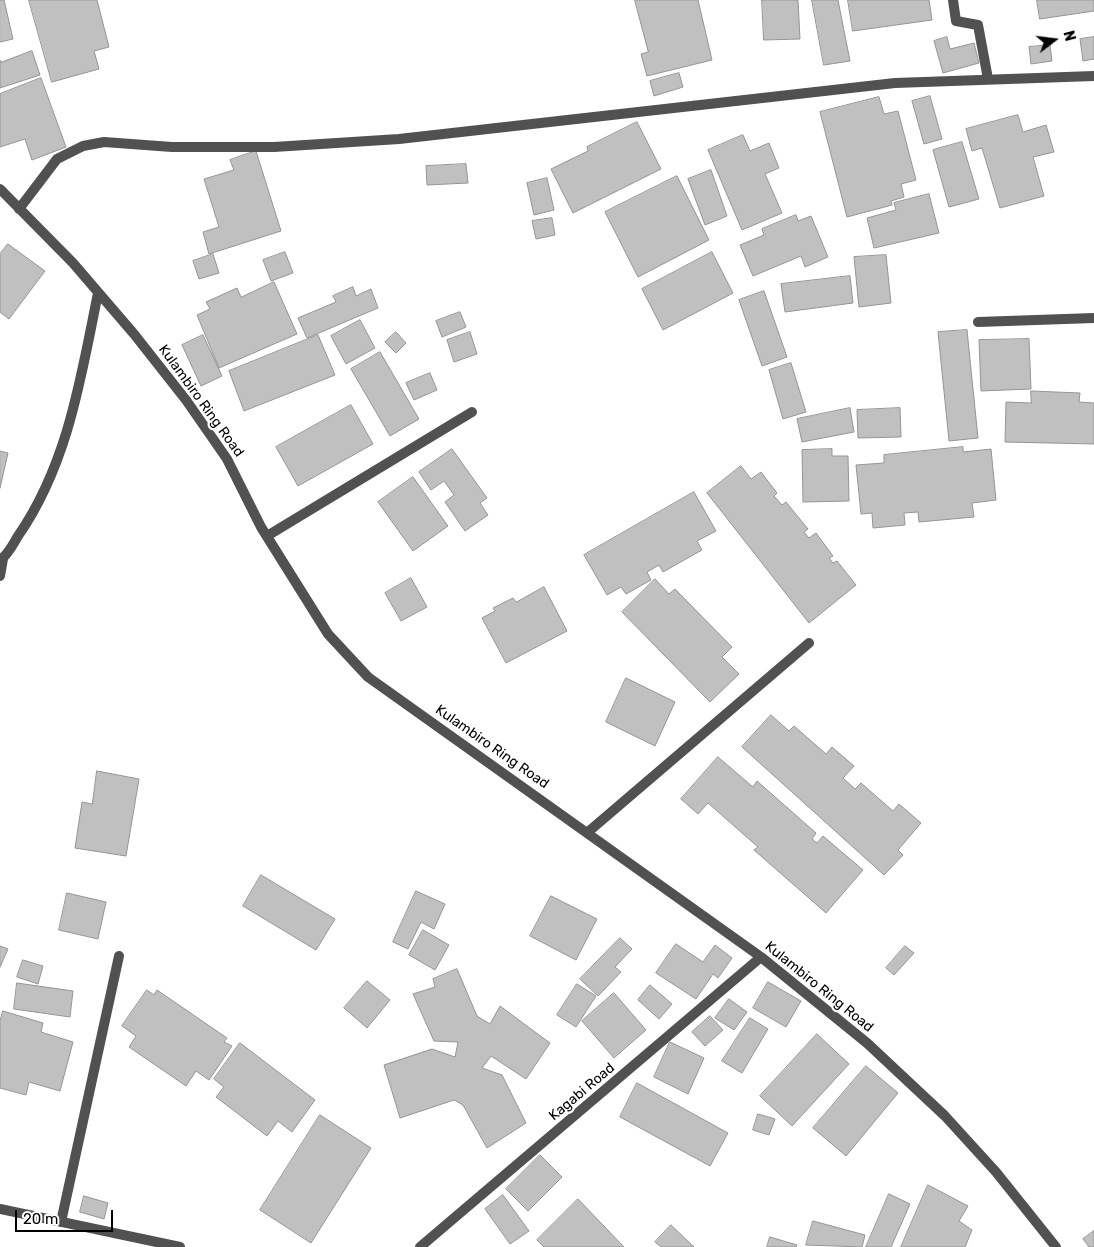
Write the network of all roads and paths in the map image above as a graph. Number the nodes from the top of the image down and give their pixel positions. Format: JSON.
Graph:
{"nodes":[{"id":1,"x":953,"y":0,"type":"edge"},
{"id":2,"x":1094,"y":76,"type":"edge"},
{"id":3,"x":988,"y":79,"type":"junction"},
{"id":4,"x":0,"y":189,"type":"edge"},
{"id":5,"x":20,"y":209,"type":"junction"},
{"id":6,"x":98,"y":293,"type":"junction"},
{"id":7,"x":1094,"y":318,"type":"edge"},
{"id":8,"x":978,"y":322,"type":"dead end"},
{"id":9,"x":472,"y":412,"type":"dead end"},
{"id":10,"x":266,"y":536,"type":"junction"},
{"id":11,"x":1,"y":559,"type":"edge"},
{"id":12,"x":0,"y":576,"type":"edge"},
{"id":13,"x":809,"y":643,"type":"dead end"},
{"id":14,"x":588,"y":832,"type":"junction"},
{"id":15,"x":119,"y":956,"type":"dead end"},
{"id":16,"x":761,"y":957,"type":"junction"},
{"id":17,"x":0,"y":1209,"type":"edge"},
{"id":18,"x":61,"y":1222,"type":"junction"},
{"id":19,"x":180,"y":1247,"type":"edge"},
{"id":20,"x":420,"y":1247,"type":"edge"},
{"id":21,"x":1056,"y":1247,"type":"edge"}],
"edges":[{"from":1,"to":3,"type":"street"},
{"from":2,"to":3,"type":"street"},
{"from":3,"to":5,"type":"street"},
{"from":4,"to":5,"type":"street","name":"Kulambiro Ring Road"},
{"from":5,"to":6,"type":"street","name":"Kulambiro Ring Road"},
{"from":6,"to":10,"type":"street","name":"Kulambiro Ring Road"},
{"from":6,"to":11,"type":"street"},
{"from":7,"to":8,"type":"street"},
{"from":9,"to":10,"type":"street"},
{"from":10,"to":14,"type":"street","name":"Kulambiro Ring Road"},
{"from":11,"to":12,"type":"street"},
{"from":13,"to":14,"type":"street"},
{"from":14,"to":16,"type":"street","name":"Kulambiro Ring Road"},
{"from":15,"to":18,"type":"street"},
{"from":16,"to":20,"type":"street","name":"Kagabi Road"},
{"from":16,"to":21,"type":"street","name":"Kulambiro Ring Road"},
{"from":17,"to":18,"type":"street"},
{"from":18,"to":19,"type":"street"}]}
